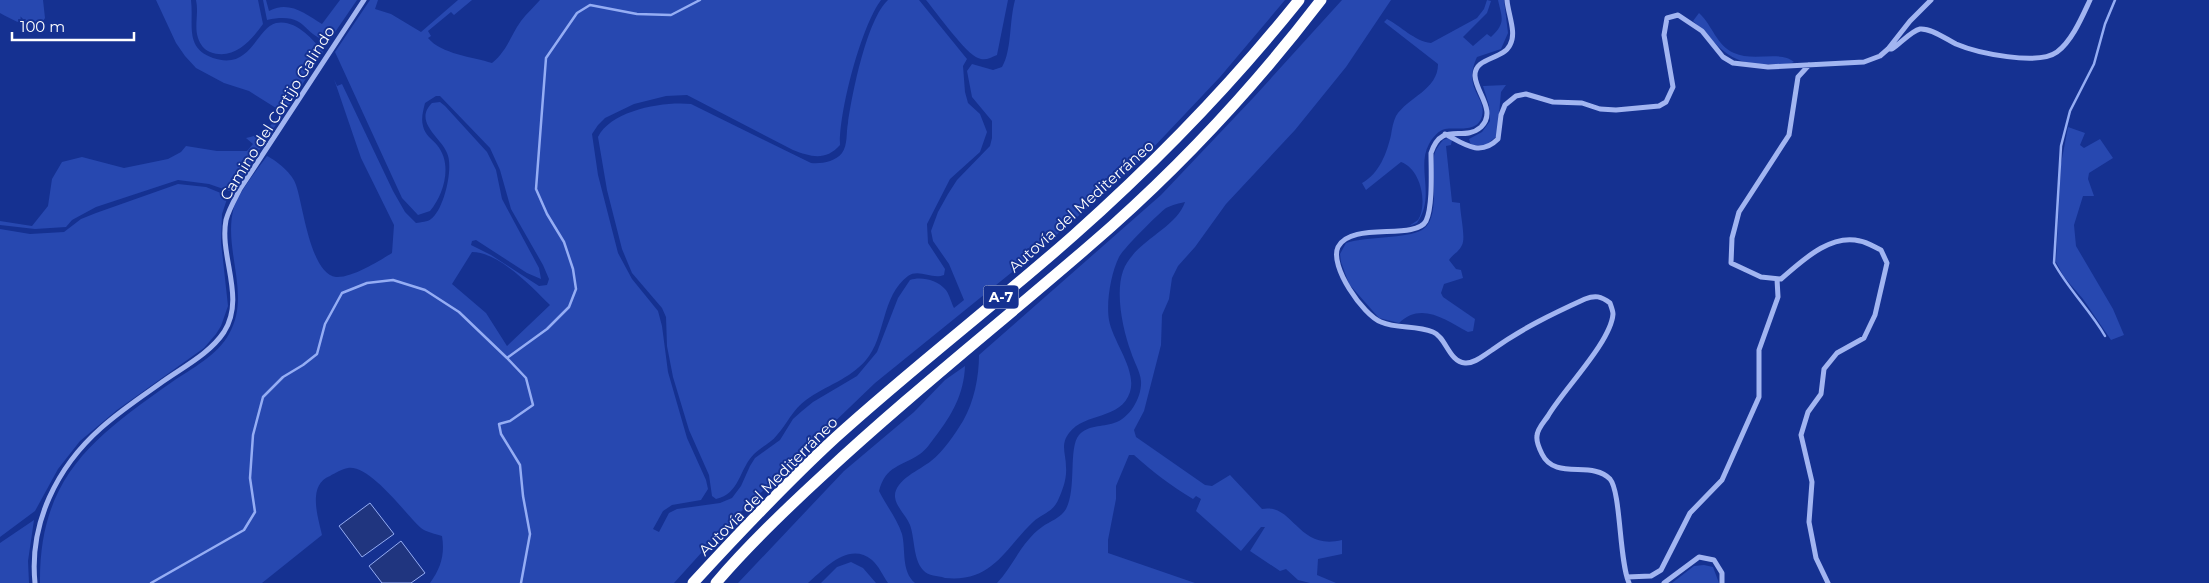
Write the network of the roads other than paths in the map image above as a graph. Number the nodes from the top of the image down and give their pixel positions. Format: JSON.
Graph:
{"nodes":[{"id":1,"x":364,"y":0,"type":"edge"},
{"id":2,"x":1299,"y":0,"type":"edge"},
{"id":3,"x":1321,"y":0,"type":"edge"},
{"id":4,"x":1507,"y":0,"type":"edge"},
{"id":5,"x":1931,"y":0,"type":"edge"},
{"id":6,"x":2090,"y":0,"type":"edge"},
{"id":7,"x":1888,"y":50,"type":"junction"},
{"id":8,"x":1809,"y":65,"type":"junction"},
{"id":9,"x":1445,"y":134,"type":"junction"},
{"id":10,"x":1777,"y":279,"type":"junction"},
{"id":11,"x":1628,"y":580,"type":"edge"},
{"id":12,"x":35,"y":583,"type":"edge"},
{"id":13,"x":693,"y":583,"type":"edge"},
{"id":14,"x":716,"y":583,"type":"edge"},
{"id":15,"x":1664,"y":583,"type":"edge"},
{"id":16,"x":1722,"y":583,"type":"edge"},
{"id":17,"x":1828,"y":583,"type":"edge"}],
"edges":[{"from":1,"to":12,"type":"street","name":"Camino del Cortijo Galindo"},
{"from":2,"to":13,"type":"highway","name":"Autovía del Mediterráneo","number":"A-7"},
{"from":3,"to":14,"type":"highway","name":"Autovía del Mediterráneo","number":"A-7"},
{"from":4,"to":9,"type":"street"},
{"from":5,"to":7,"type":"street"},
{"from":6,"to":7,"type":"street"},
{"from":7,"to":8,"type":"street"},
{"from":8,"to":9,"type":"street"},
{"from":8,"to":10,"type":"street"},
{"from":9,"to":11,"type":"street"},
{"from":10,"to":11,"type":"street"},
{"from":10,"to":17,"type":"street"},
{"from":15,"to":16,"type":"street"}]}
